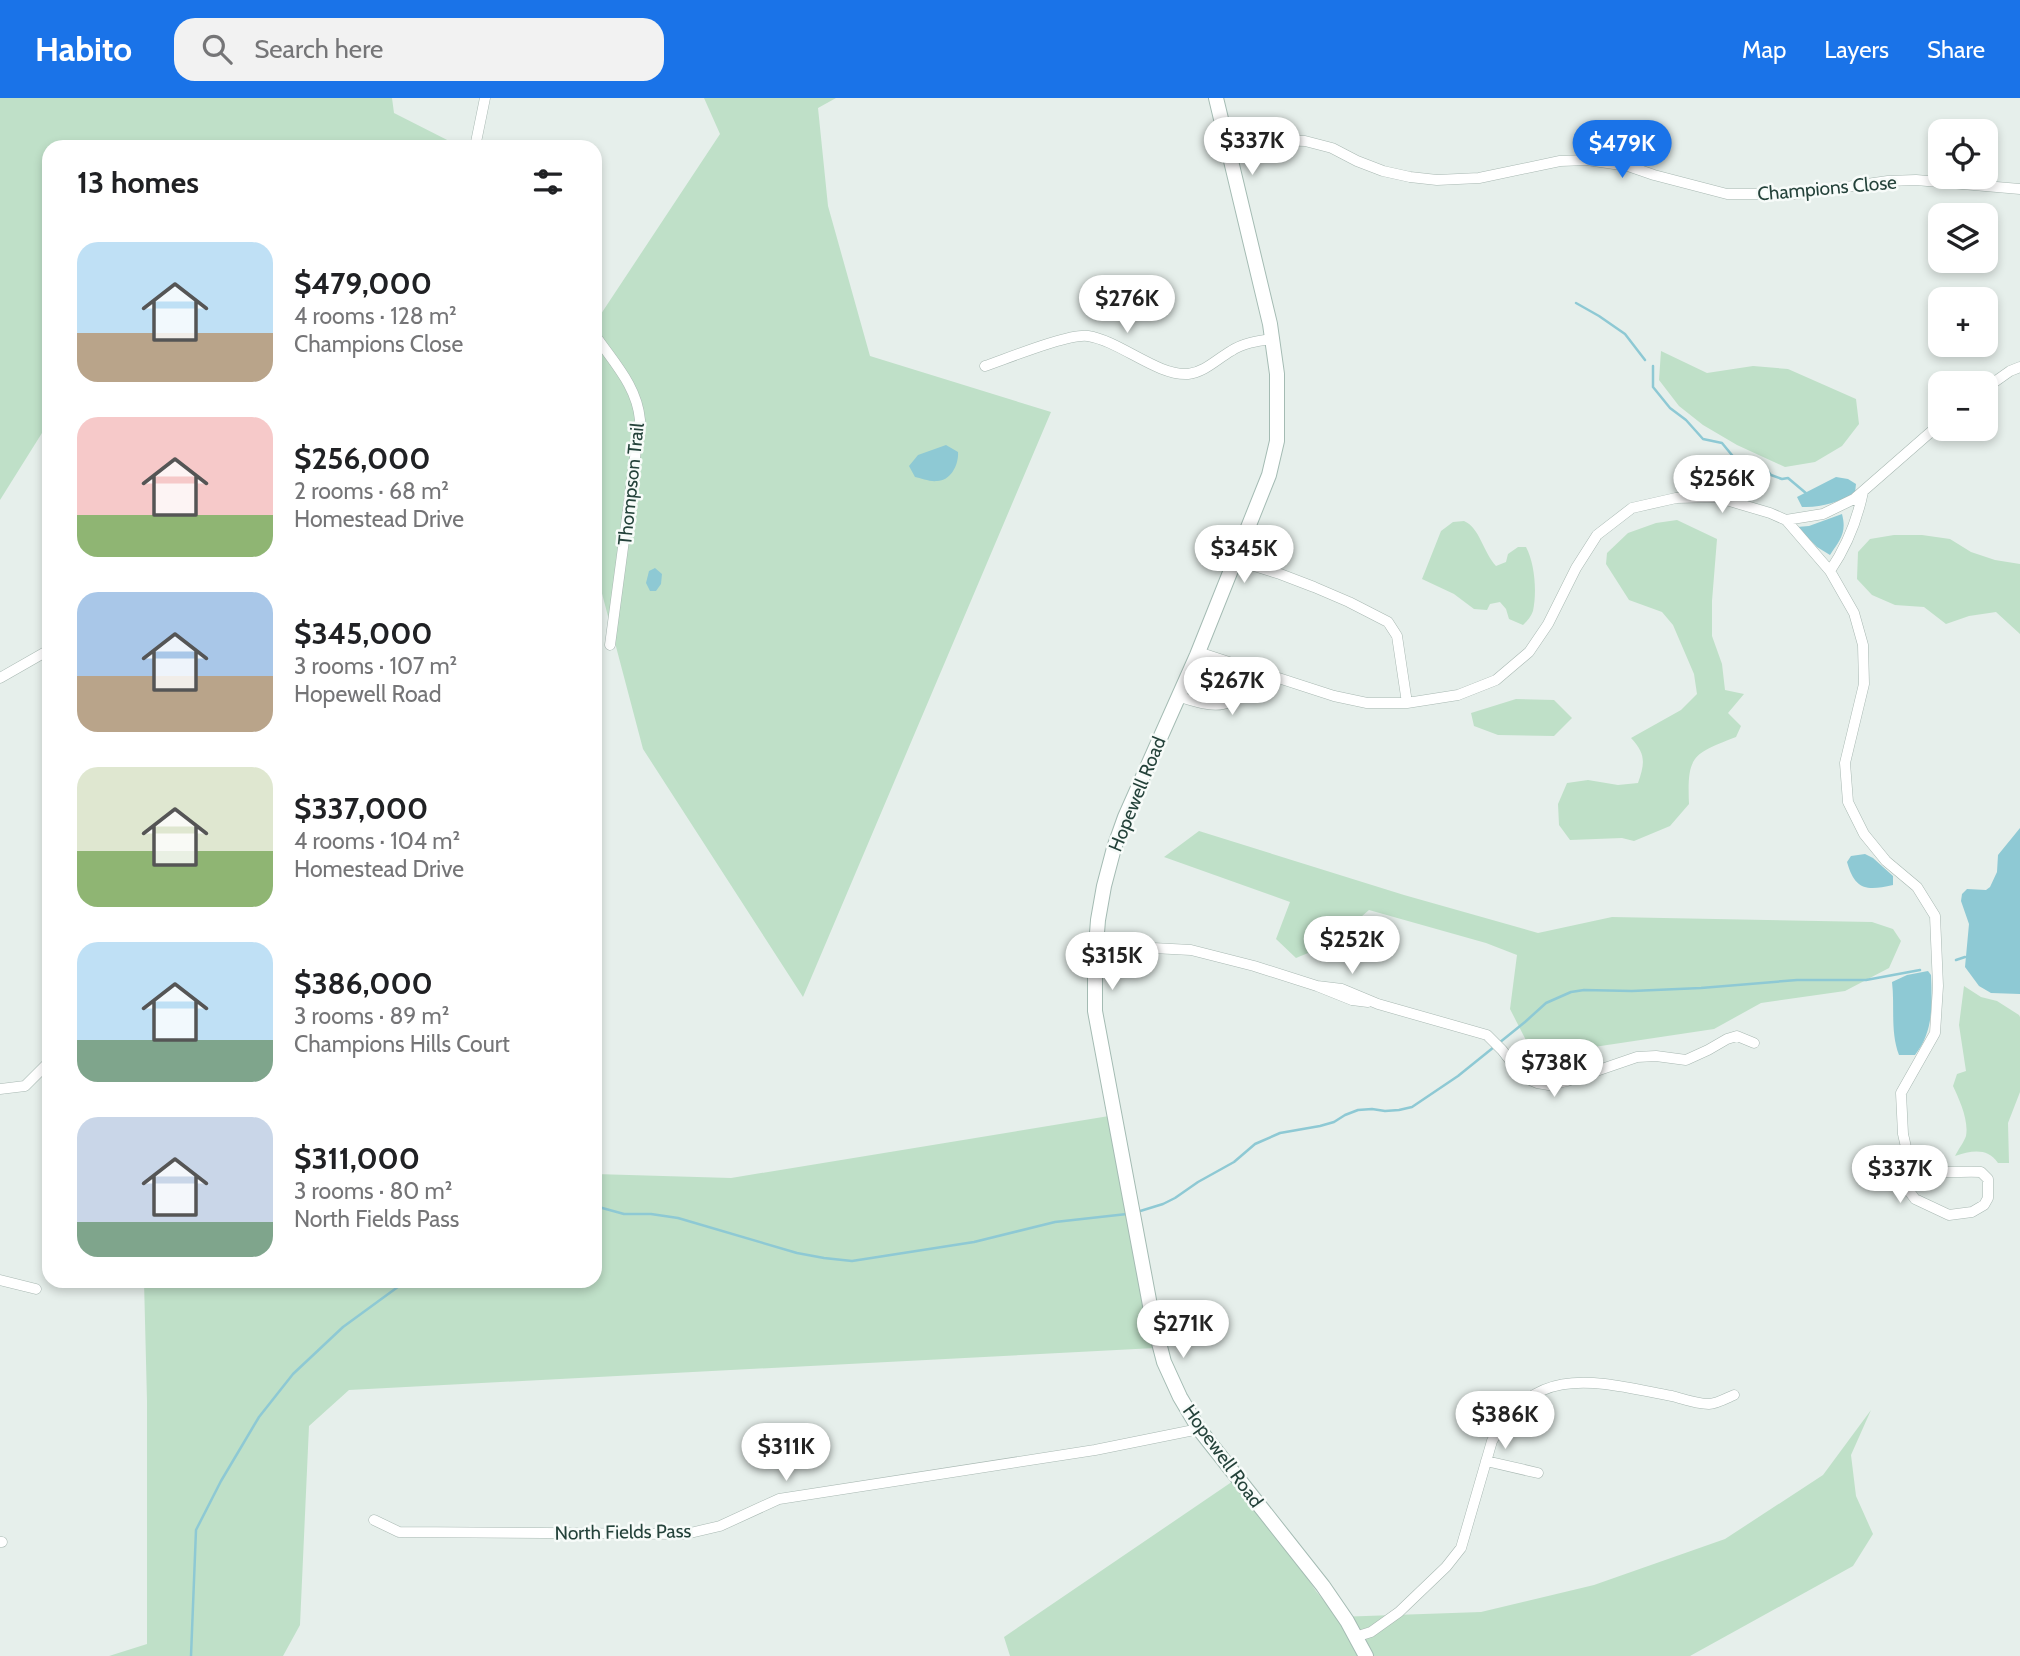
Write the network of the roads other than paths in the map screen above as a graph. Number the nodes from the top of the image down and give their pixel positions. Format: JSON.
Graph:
{"nodes":[{"id":1,"x":485,"y":98,"type":"edge"},
{"id":2,"x":1216,"y":98,"type":"edge"},
{"id":3,"x":476,"y":140,"type":"edge"},
{"id":4,"x":1227,"y":147,"type":"junction"},
{"id":5,"x":2020,"y":189,"type":"edge"},
{"id":6,"x":1272,"y":339,"type":"junction"},
{"id":7,"x":602,"y":345,"type":"edge"},
{"id":8,"x":985,"y":366,"type":"dead end"},
{"id":9,"x":2020,"y":367,"type":"edge"},
{"id":10,"x":1998,"y":380,"type":"edge"},
{"id":11,"x":1928,"y":434,"type":"edge"},
{"id":12,"x":1863,"y":491,"type":"junction"},
{"id":13,"x":1786,"y":520,"type":"junction"},
{"id":14,"x":1235,"y":560,"type":"junction"},
{"id":15,"x":1830,"y":571,"type":"junction"},
{"id":16,"x":610,"y":645,"type":"dead end"},
{"id":17,"x":1198,"y":652,"type":"junction"},
{"id":18,"x":42,"y":654,"type":"edge"},
{"id":19,"x":0,"y":678,"type":"edge"},
{"id":20,"x":1284,"y":680,"type":"junction"},
{"id":21,"x":1250,"y":688,"type":"junction"},
{"id":22,"x":1178,"y":697,"type":"junction"},
{"id":23,"x":1407,"y":703,"type":"junction"},
{"id":24,"x":1208,"y":704,"type":"junction"},
{"id":25,"x":1096,"y":944,"type":"junction"},
{"id":26,"x":1754,"y":1043,"type":"dead end"},
{"id":27,"x":42,"y":1069,"type":"edge"},
{"id":28,"x":0,"y":1088,"type":"edge"},
{"id":29,"x":1909,"y":1156,"type":"junction"},
{"id":30,"x":0,"y":1280,"type":"edge"},
{"id":31,"x":36,"y":1289,"type":"dead end"},
{"id":32,"x":1734,"y":1395,"type":"dead end"},
{"id":33,"x":1199,"y":1429,"type":"junction"},
{"id":34,"x":1486,"y":1461,"type":"junction"},
{"id":35,"x":1538,"y":1473,"type":"dead end"},
{"id":36,"x":374,"y":1520,"type":"dead end"},
{"id":37,"x":1355,"y":1637,"type":"junction"},
{"id":38,"x":1366,"y":1656,"type":"edge"}],
"edges":[{"from":1,"to":3,"type":"street"},
{"from":2,"to":4,"type":"street","name":"Hopewell Road"},
{"from":4,"to":5,"type":"street","name":"Champions Close"},
{"from":4,"to":6,"type":"street","name":"Hopewell Road"},
{"from":6,"to":8,"type":"street"},
{"from":6,"to":14,"type":"street","name":"Hopewell Road"},
{"from":7,"to":16,"type":"street","name":"Thompson Trail"},
{"from":9,"to":10,"type":"street"},
{"from":11,"to":12,"type":"street"},
{"from":12,"to":13,"type":"street"},
{"from":12,"to":15,"type":"street"},
{"from":13,"to":15,"type":"street"},
{"from":13,"to":23,"type":"street"},
{"from":14,"to":17,"type":"street","name":"Hopewell Road"},
{"from":14,"to":23,"type":"street"},
{"from":15,"to":29,"type":"street"},
{"from":17,"to":20,"type":"street"},
{"from":17,"to":22,"type":"street","name":"Hopewell Road"},
{"from":18,"to":19,"type":"street"},
{"from":20,"to":21,"type":"street"},
{"from":20,"to":23,"type":"street"},
{"from":21,"to":24,"type":"street"},
{"from":21,"to":24,"type":"street"},
{"from":22,"to":24,"type":"street"},
{"from":22,"to":25,"type":"street","name":"Hopewell Road"},
{"from":25,"to":26,"type":"street"},
{"from":25,"to":33,"type":"street","name":"Hopewell Road"},
{"from":27,"to":28,"type":"street"},
{"from":29,"to":29,"type":"street"},
{"from":30,"to":31,"type":"street"},
{"from":32,"to":34,"type":"street"},
{"from":33,"to":36,"type":"street","name":"North Fields Pass"},
{"from":33,"to":37,"type":"street","name":"Hopewell Road"},
{"from":34,"to":35,"type":"street"},
{"from":34,"to":37,"type":"street"},
{"from":37,"to":38,"type":"street","name":"Hopewell Road"}]}
